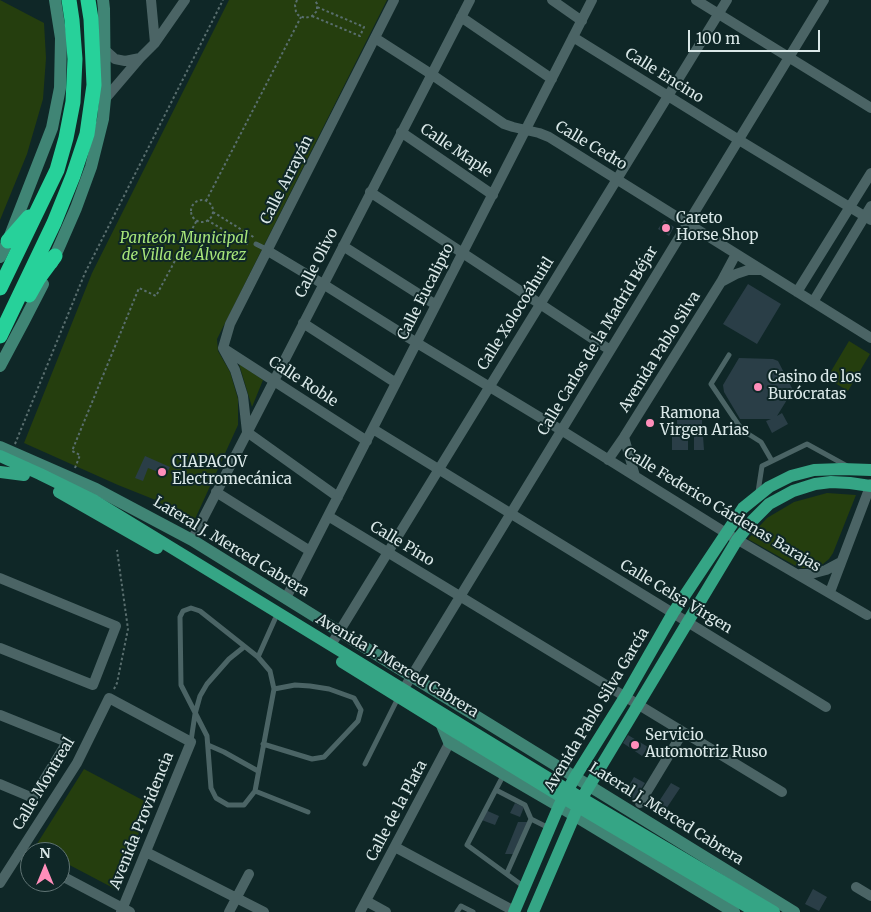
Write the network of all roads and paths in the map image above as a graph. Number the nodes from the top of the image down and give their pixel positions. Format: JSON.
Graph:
{"nodes":[{"id":1,"x":55,"y":0,"type":"edge"},
{"id":2,"x":69,"y":0,"type":"edge"},
{"id":3,"x":88,"y":0,"type":"edge"},
{"id":4,"x":103,"y":0,"type":"edge"},
{"id":5,"x":150,"y":0,"type":"edge"},
{"id":6,"x":185,"y":0,"type":"edge"},
{"id":7,"x":223,"y":0,"type":"edge"},
{"id":8,"x":296,"y":0,"type":"edge"},
{"id":9,"x":315,"y":0,"type":"edge"},
{"id":10,"x":394,"y":0,"type":"edge"},
{"id":11,"x":470,"y":0,"type":"edge"},
{"id":12,"x":552,"y":0,"type":"edge"},
{"id":13,"x":592,"y":0,"type":"edge"},
{"id":14,"x":696,"y":0,"type":"edge"},
{"id":15,"x":727,"y":0,"type":"edge"},
{"id":16,"x":824,"y":0,"type":"edge"},
{"id":17,"x":317,"y":7,"type":"junction"},
{"id":18,"x":719,"y":14,"type":"junction"},
{"id":19,"x":312,"y":16,"type":"junction"},
{"id":20,"x":301,"y":17,"type":"junction"},
{"id":21,"x":461,"y":17,"type":"junction"},
{"id":22,"x":582,"y":21,"type":"junction"},
{"id":23,"x":573,"y":37,"type":"junction"},
{"id":24,"x":375,"y":38,"type":"junction"},
{"id":25,"x":155,"y":43,"type":"junction"},
{"id":26,"x":105,"y":50,"type":"junction"},
{"id":27,"x":789,"y":57,"type":"junction"},
{"id":28,"x":140,"y":58,"type":"junction"},
{"id":29,"x":431,"y":74,"type":"junction"},
{"id":30,"x":552,"y":79,"type":"junction"},
{"id":31,"x":668,"y":96,"type":"junction"},
{"id":32,"x":105,"y":99,"type":"junction"},
{"id":33,"x":871,"y":108,"type":"edge"},
{"id":34,"x":526,"y":130,"type":"junction"},
{"id":35,"x":401,"y":132,"type":"junction"},
{"id":36,"x":739,"y":140,"type":"junction"},
{"id":37,"x":871,"y":173,"type":"edge"},
{"id":38,"x":617,"y":179,"type":"junction"},
{"id":39,"x":370,"y":192,"type":"junction"},
{"id":40,"x":493,"y":195,"type":"junction"},
{"id":41,"x":43,"y":201,"type":"junction"},
{"id":42,"x":206,"y":201,"type":"junction"},
{"id":43,"x":871,"y":206,"type":"edge"},
{"id":44,"x":849,"y":208,"type":"junction"},
{"id":45,"x":213,"y":212,"type":"junction"},
{"id":46,"x":868,"y":218,"type":"edge"},
{"id":47,"x":197,"y":220,"type":"junction"},
{"id":48,"x":207,"y":220,"type":"junction"},
{"id":49,"x":688,"y":224,"type":"junction"},
{"id":50,"x":8,"y":241,"type":"junction"},
{"id":51,"x":256,"y":244,"type":"junction"},
{"id":52,"x":343,"y":246,"type":"junction"},
{"id":53,"x":268,"y":251,"type":"junction"},
{"id":54,"x":463,"y":253,"type":"junction"},
{"id":55,"x":736,"y":254,"type":"junction"},
{"id":56,"x":55,"y":256,"type":"junction"},
{"id":57,"x":0,"y":257,"type":"edge"},
{"id":58,"x":762,"y":270,"type":"junction"},
{"id":59,"x":721,"y":282,"type":"junction"},
{"id":60,"x":323,"y":284,"type":"junction"},
{"id":61,"x":0,"y":288,"type":"edge"},
{"id":62,"x":797,"y":292,"type":"junction"},
{"id":63,"x":813,"y":302,"type":"junction"},
{"id":64,"x":540,"y":304,"type":"junction"},
{"id":65,"x":436,"y":305,"type":"junction"},
{"id":66,"x":303,"y":323,"type":"junction"},
{"id":67,"x":0,"y":336,"type":"edge"},
{"id":68,"x":871,"y":338,"type":"edge"},
{"id":69,"x":0,"y":340,"type":"edge"},
{"id":70,"x":417,"y":343,"type":"junction"},
{"id":71,"x":223,"y":348,"type":"junction"},
{"id":72,"x":610,"y":350,"type":"junction"},
{"id":73,"x":729,"y":355,"type":"dead end"},
{"id":74,"x":0,"y":366,"type":"edge"},
{"id":75,"x":273,"y":381,"type":"junction"},
{"id":76,"x":396,"y":384,"type":"junction"},
{"id":77,"x":489,"y":386,"type":"junction"},
{"id":78,"x":373,"y":429,"type":"junction"},
{"id":79,"x":562,"y":430,"type":"junction"},
{"id":80,"x":247,"y":432,"type":"junction"},
{"id":81,"x":624,"y":437,"type":"junction"},
{"id":82,"x":367,"y":441,"type":"junction"},
{"id":83,"x":14,"y":446,"type":"dead end"},
{"id":84,"x":0,"y":448,"type":"edge"},
{"id":85,"x":608,"y":460,"type":"junction"},
{"id":86,"x":772,"y":461,"type":"junction"},
{"id":87,"x":11,"y":464,"type":"edge"},
{"id":88,"x":48,"y":468,"type":"junction"},
{"id":89,"x":438,"y":470,"type":"junction"},
{"id":90,"x":854,"y":470,"type":"junction"},
{"id":91,"x":871,"y":470,"type":"edge"},
{"id":92,"x":0,"y":472,"type":"edge"},
{"id":93,"x":72,"y":472,"type":"dead end"},
{"id":94,"x":635,"y":476,"type":"junction"},
{"id":95,"x":871,"y":485,"type":"edge"},
{"id":96,"x":216,"y":492,"type":"junction"},
{"id":97,"x":338,"y":497,"type":"junction"},
{"id":98,"x":757,"y":497,"type":"junction"},
{"id":99,"x":510,"y":514,"type":"junction"},
{"id":100,"x":328,"y":516,"type":"junction"},
{"id":101,"x":726,"y":533,"type":"junction"},
{"id":102,"x":192,"y":540,"type":"junction"},
{"id":103,"x":737,"y":540,"type":"junction"},
{"id":104,"x":310,"y":551,"type":"junction"},
{"id":105,"x":387,"y":552,"type":"junction"},
{"id":106,"x":841,"y":562,"type":"junction"},
{"id":107,"x":799,"y":574,"type":"junction"},
{"id":108,"x":0,"y":578,"type":"edge"},
{"id":109,"x":830,"y":592,"type":"junction"},
{"id":110,"x":460,"y":596,"type":"junction"},
{"id":111,"x":286,"y":598,"type":"junction"},
{"id":112,"x":673,"y":614,"type":"junction"},
{"id":113,"x":867,"y":615,"type":"dead end"},
{"id":114,"x":275,"y":620,"type":"junction"},
{"id":115,"x":688,"y":622,"type":"junction"},
{"id":116,"x":339,"y":632,"type":"junction"},
{"id":117,"x":331,"y":645,"type":"junction"},
{"id":118,"x":244,"y":647,"type":"junction"},
{"id":119,"x":0,"y":648,"type":"edge"},
{"id":120,"x":258,"y":657,"type":"junction"},
{"id":121,"x":411,"y":676,"type":"junction"},
{"id":122,"x":274,"y":689,"type":"junction"},
{"id":123,"x":401,"y":693,"type":"junction"},
{"id":124,"x":625,"y":697,"type":"junction"},
{"id":125,"x":638,"y":704,"type":"junction"},
{"id":126,"x":826,"y":707,"type":"dead end"},
{"id":127,"x":195,"y":714,"type":"junction"},
{"id":128,"x":0,"y":716,"type":"edge"},
{"id":129,"x":683,"y":732,"type":"junction"},
{"id":130,"x":454,"y":733,"type":"junction"},
{"id":131,"x":191,"y":742,"type":"junction"},
{"id":132,"x":263,"y":744,"type":"junction"},
{"id":133,"x":208,"y":745,"type":"junction"},
{"id":134,"x":365,"y":764,"type":"dead end"},
{"id":135,"x":258,"y":771,"type":"junction"},
{"id":136,"x":504,"y":774,"type":"junction"},
{"id":137,"x":575,"y":777,"type":"junction"},
{"id":138,"x":0,"y":784,"type":"edge"},
{"id":139,"x":589,"y":786,"type":"junction"},
{"id":140,"x":496,"y":790,"type":"junction"},
{"id":141,"x":254,"y":791,"type":"junction"},
{"id":142,"x":782,"y":792,"type":"dead end"},
{"id":143,"x":563,"y":798,"type":"junction"},
{"id":144,"x":640,"y":802,"type":"dead end"},
{"id":145,"x":578,"y":806,"type":"junction"},
{"id":146,"x":308,"y":812,"type":"dead end"},
{"id":147,"x":530,"y":819,"type":"junction"},
{"id":148,"x":550,"y":828,"type":"junction"},
{"id":149,"x":395,"y":847,"type":"junction"},
{"id":150,"x":146,"y":852,"type":"junction"},
{"id":151,"x":19,"y":853,"type":"joint"},
{"id":152,"x":506,"y":873,"type":"junction"},
{"id":153,"x":248,"y":874,"type":"dead end"},
{"id":154,"x":70,"y":881,"type":"edge"},
{"id":155,"x":0,"y":883,"type":"edge"},
{"id":156,"x":524,"y":886,"type":"junction"},
{"id":157,"x":856,"y":887,"type":"dead end"},
{"id":158,"x":871,"y":896,"type":"edge"},
{"id":159,"x":236,"y":898,"type":"junction"},
{"id":160,"x":366,"y":901,"type":"junction"},
{"id":161,"x":125,"y":911,"type":"edge"},
{"id":162,"x":514,"y":911,"type":"edge"},
{"id":163,"x":229,"y":912,"type":"edge"},
{"id":164,"x":264,"y":912,"type":"edge"},
{"id":165,"x":360,"y":912,"type":"edge"},
{"id":166,"x":386,"y":912,"type":"edge"},
{"id":167,"x":457,"y":912,"type":"edge"},
{"id":168,"x":473,"y":912,"type":"edge"},
{"id":169,"x":532,"y":912,"type":"edge"},
{"id":170,"x":734,"y":912,"type":"edge"},
{"id":171,"x":756,"y":912,"type":"edge"},
{"id":172,"x":774,"y":912,"type":"edge"},
{"id":173,"x":794,"y":912,"type":"edge"}],
"edges":[{"from":1,"to":50,"type":"street"},
{"from":2,"to":41,"type":"highway"},
{"from":3,"to":67,"type":"highway"},
{"from":4,"to":26,"type":"street"},
{"from":5,"to":25,"type":"street"},
{"from":6,"to":25,"type":"street"},
{"from":7,"to":83,"type":"path"},
{"from":8,"to":20,"type":"path"},
{"from":9,"to":17,"type":"path"},
{"from":10,"to":24,"type":"street","name":"Calle Arrayán"},
{"from":11,"to":21,"type":"street","name":"Calle Olivo"},
{"from":12,"to":22,"type":"street"},
{"from":13,"to":22,"type":"street","name":"Calle Eucalipto"},
{"from":14,"to":18,"type":"street"},
{"from":15,"to":18,"type":"street","name":"Calle Xolocoáhuitl"},
{"from":16,"to":27,"type":"street","name":"Calle Carlos de la Madrid Béjar"},
{"from":17,"to":19,"type":"path"},
{"from":17,"to":19,"type":"path"},
{"from":18,"to":27,"type":"street"},
{"from":18,"to":31,"type":"street","name":"Calle Xolocoáhuitl"},
{"from":19,"to":20,"type":"path"},
{"from":20,"to":42,"type":"path"},
{"from":21,"to":29,"type":"street","name":"Calle Olivo"},
{"from":21,"to":30,"type":"street"},
{"from":22,"to":23,"type":"street","name":"Calle Eucalipto"},
{"from":23,"to":30,"type":"street","name":"Calle Eucalipto"},
{"from":23,"to":31,"type":"street","name":"Calle Encino"},
{"from":24,"to":29,"type":"street","name":"Calle Cedro"},
{"from":24,"to":53,"type":"street","name":"Calle Arrayán"},
{"from":25,"to":28,"type":"street"},
{"from":26,"to":28,"type":"street"},
{"from":26,"to":32,"type":"street"},
{"from":27,"to":33,"type":"street"},
{"from":27,"to":36,"type":"street","name":"Calle Carlos de la Madrid Béjar"},
{"from":28,"to":32,"type":"street"},
{"from":29,"to":34,"type":"street","name":"Calle Cedro"},
{"from":29,"to":35,"type":"street","name":"Calle Olivo"},
{"from":30,"to":34,"type":"street","name":"Calle Eucalipto"},
{"from":31,"to":36,"type":"street","name":"Calle Encino"},
{"from":31,"to":38,"type":"street","name":"Calle Xolocoáhuitl"},
{"from":32,"to":56,"type":"street"},
{"from":34,"to":38,"type":"street","name":"Calle Cedro"},
{"from":34,"to":40,"type":"street","name":"Calle Eucalipto"},
{"from":35,"to":39,"type":"street","name":"Calle Olivo"},
{"from":35,"to":40,"type":"street","name":"Calle Maple"},
{"from":36,"to":44,"type":"street","name":"Calle Encino"},
{"from":36,"to":49,"type":"street","name":"Calle Carlos de la Madrid Béjar"},
{"from":37,"to":44,"type":"street"},
{"from":38,"to":49,"type":"street","name":"Calle Cedro"},
{"from":38,"to":64,"type":"street","name":"Calle Xolocoáhuitl"},
{"from":39,"to":52,"type":"street","name":"Calle Olivo"},
{"from":39,"to":54,"type":"street"},
{"from":40,"to":54,"type":"street","name":"Calle Eucalipto"},
{"from":41,"to":50,"type":"highway"},
{"from":41,"to":61,"type":"highway"},
{"from":42,"to":45,"type":"path"},
{"from":42,"to":47,"type":"path"},
{"from":43,"to":46,"type":"street"},
{"from":44,"to":46,"type":"street","name":"Calle Encino"},
{"from":44,"to":62,"type":"street"},
{"from":45,"to":48,"type":"path"},
{"from":45,"to":51,"type":"path"},
{"from":46,"to":63,"type":"street"},
{"from":47,"to":48,"type":"path"},
{"from":47,"to":93,"type":"path"},
{"from":48,"to":51,"type":"path"},
{"from":49,"to":55,"type":"street","name":"Calle Cedro"},
{"from":49,"to":72,"type":"street","name":"Calle Carlos de la Madrid Béjar"},
{"from":50,"to":57,"type":"street"},
{"from":51,"to":53,"type":"lane"},
{"from":52,"to":60,"type":"street","name":"Calle Olivo"},
{"from":52,"to":65,"type":"street"},
{"from":53,"to":60,"type":"street","name":"Calle Federico Cárdenas Barajas"},
{"from":53,"to":71,"type":"street","name":"Calle Arrayán"},
{"from":54,"to":64,"type":"street"},
{"from":54,"to":65,"type":"street","name":"Calle Eucalipto"},
{"from":55,"to":58,"type":"street","name":"Calle Cedro"},
{"from":55,"to":59,"type":"street","name":"Avenida Pablo Silva"},
{"from":56,"to":69,"type":"highway"},
{"from":56,"to":74,"type":"street"},
{"from":58,"to":59,"type":"street"},
{"from":58,"to":62,"type":"street","name":"Calle Cedro"},
{"from":59,"to":81,"type":"street","name":"Avenida Pablo Silva"},
{"from":60,"to":66,"type":"street","name":"Calle Olivo"},
{"from":60,"to":70,"type":"street","name":"Calle Federico Cárdenas Barajas"},
{"from":62,"to":63,"type":"street","name":"Calle Cedro"},
{"from":63,"to":68,"type":"street","name":"Calle Cedro"},
{"from":64,"to":72,"type":"street"},
{"from":64,"to":77,"type":"street","name":"Calle Xolocoáhuitl"},
{"from":65,"to":70,"type":"street","name":"Calle Eucalipto"},
{"from":66,"to":75,"type":"street","name":"Calle Olivo"},
{"from":66,"to":76,"type":"street"},
{"from":70,"to":76,"type":"street","name":"Calle Eucalipto"},
{"from":70,"to":77,"type":"street","name":"Calle Federico Cárdenas Barajas"},
{"from":71,"to":75,"type":"street","name":"Calle Roble"},
{"from":71,"to":80,"type":"street"},
{"from":72,"to":79,"type":"street","name":"Calle Carlos de la Madrid Béjar"},
{"from":73,"to":86,"type":"lane"},
{"from":75,"to":80,"type":"street","name":"Calle Olivo"},
{"from":75,"to":82,"type":"street","name":"Calle Roble"},
{"from":76,"to":78,"type":"street","name":"Calle Eucalipto"},
{"from":77,"to":79,"type":"street","name":"Calle Federico Cárdenas Barajas"},
{"from":77,"to":89,"type":"street","name":"Calle Xolocoáhuitl"},
{"from":78,"to":82,"type":"street","name":"Calle Eucalipto"},
{"from":78,"to":89,"type":"street"},
{"from":79,"to":85,"type":"street","name":"Calle Federico Cárdenas Barajas"},
{"from":79,"to":99,"type":"street","name":"Calle Carlos de la Madrid Béjar"},
{"from":80,"to":96,"type":"street","name":"Calle Olivo"},
{"from":80,"to":97,"type":"street"},
{"from":81,"to":85,"type":"street","name":"Avenida Pablo Silva"},
{"from":81,"to":94,"type":"street"},
{"from":82,"to":97,"type":"street","name":"Calle Eucalipto"},
{"from":84,"to":87,"type":"street"},
{"from":84,"to":88,"type":"street","name":"Lateral J. Merced Cabrera"},
{"from":85,"to":94,"type":"street","name":"Calle Federico Cárdenas Barajas"},
{"from":86,"to":90,"type":"lane"},
{"from":86,"to":98,"type":"lane"},
{"from":87,"to":88,"type":"street"},
{"from":87,"to":92,"type":"main road"},
{"from":87,"to":114,"type":"main road","name":"Avenida J. Merced Cabrera"},
{"from":87,"to":117,"type":"main road","name":"Avenida J. Merced Cabrera"},
{"from":88,"to":102,"type":"street","name":"Lateral J. Merced Cabrera"},
{"from":89,"to":99,"type":"street"},
{"from":89,"to":105,"type":"street","name":"Calle Xolocoáhuitl"},
{"from":90,"to":91,"type":"main road","name":"Avenida Pablo Silva García"},
{"from":90,"to":98,"type":"main road","name":"Avenida Pablo Silva García"},
{"from":94,"to":101,"type":"street","name":"Calle Federico Cárdenas Barajas"},
{"from":95,"to":103,"type":"main road"},
{"from":95,"to":106,"type":"street"},
{"from":96,"to":102,"type":"street","name":"Calle Olivo"},
{"from":96,"to":104,"type":"street"},
{"from":97,"to":100,"type":"street","name":"Calle Eucalipto"},
{"from":98,"to":101,"type":"main road","name":"Avenida Pablo Silva García"},
{"from":99,"to":110,"type":"street","name":"Calle Carlos de la Madrid Béjar"},
{"from":99,"to":112,"type":"street","name":"Calle Celsa Virgen"},
{"from":100,"to":104,"type":"street","name":"Calle Eucalipto"},
{"from":100,"to":105,"type":"street","name":"Calle Pino"},
{"from":101,"to":103,"type":"street","name":"Calle Federico Cárdenas Barajas"},
{"from":101,"to":112,"type":"main road","name":"Avenida Pablo Silva García"},
{"from":102,"to":111,"type":"street","name":"Lateral J. Merced Cabrera"},
{"from":103,"to":107,"type":"street","name":"Calle Federico Cárdenas Barajas"},
{"from":103,"to":115,"type":"main road"},
{"from":104,"to":111,"type":"street","name":"Calle Eucalipto"},
{"from":105,"to":110,"type":"street","name":"Calle Pino"},
{"from":105,"to":116,"type":"street","name":"Calle Xolocoáhuitl"},
{"from":106,"to":107,"type":"street"},
{"from":106,"to":109,"type":"street"},
{"from":107,"to":109,"type":"street","name":"Calle Federico Cárdenas Barajas"},
{"from":108,"to":119,"type":"street"},
{"from":109,"to":113,"type":"street","name":"Calle Federico Cárdenas Barajas"},
{"from":110,"to":121,"type":"street","name":"Calle Carlos de la Madrid Béjar"},
{"from":110,"to":124,"type":"street","name":"Calle Pino"},
{"from":111,"to":116,"type":"street","name":"Lateral J. Merced Cabrera"},
{"from":112,"to":115,"type":"street","name":"Calle Celsa Virgen"},
{"from":112,"to":124,"type":"main road","name":"Avenida Pablo Silva García"},
{"from":114,"to":120,"type":"lane"},
{"from":114,"to":123,"type":"main road","name":"Avenida J. Merced Cabrera"},
{"from":115,"to":125,"type":"main road"},
{"from":115,"to":126,"type":"street","name":"Calle Celsa Virgen"},
{"from":116,"to":117,"type":"street","name":"Calle Xolocoáhuitl"},
{"from":116,"to":121,"type":"street","name":"Lateral J. Merced Cabrera"},
{"from":117,"to":123,"type":"main road","name":"Avenida J. Merced Cabrera"},
{"from":118,"to":120,"type":"lane"},
{"from":118,"to":127,"type":"lane"},
{"from":118,"to":127,"type":"lane"},
{"from":120,"to":122,"type":"lane"},
{"from":121,"to":123,"type":"street","name":"Calle Carlos de la Madrid Béjar"},
{"from":121,"to":137,"type":"street","name":"Lateral J. Merced Cabrera"},
{"from":122,"to":132,"type":"lane"},
{"from":122,"to":132,"type":"lane"},
{"from":123,"to":130,"type":"main road","name":"Avenida J. Merced Cabrera"},
{"from":123,"to":130,"type":"main road","name":"Avenida J. Merced Cabrera"},
{"from":123,"to":134,"type":"lane"},
{"from":124,"to":125,"type":"street","name":"Calle Pino"},
{"from":124,"to":137,"type":"main road","name":"Avenida Pablo Silva García"},
{"from":125,"to":129,"type":"street","name":"Calle Pino"},
{"from":125,"to":139,"type":"main road"},
{"from":127,"to":131,"type":"lane"},
{"from":127,"to":133,"type":"lane"},
{"from":128,"to":138,"type":"street"},
{"from":129,"to":142,"type":"street","name":"Calle Pino"},
{"from":129,"to":144,"type":"street"},
{"from":130,"to":136,"type":"street"},
{"from":130,"to":143,"type":"main road","name":"Avenida J. Merced Cabrera"},
{"from":130,"to":149,"type":"street","name":"Calle de la Plata"},
{"from":131,"to":150,"type":"street","name":"Avenida Providencia"},
{"from":131,"to":151,"type":"street","name":"Calle Montreal"},
{"from":132,"to":135,"type":"lane"},
{"from":133,"to":135,"type":"lane"},
{"from":133,"to":141,"type":"lane"},
{"from":135,"to":141,"type":"lane"},
{"from":136,"to":140,"type":"lane"},
{"from":136,"to":143,"type":"street"},
{"from":137,"to":139,"type":"street","name":"Lateral J. Merced Cabrera"},
{"from":137,"to":143,"type":"main road","name":"Avenida Pablo Silva García"},
{"from":139,"to":145,"type":"main road"},
{"from":139,"to":173,"type":"street","name":"Lateral J. Merced Cabrera"},
{"from":140,"to":147,"type":"lane"},
{"from":140,"to":152,"type":"lane"},
{"from":141,"to":146,"type":"lane"},
{"from":143,"to":145,"type":"main road","name":"Avenida J. Merced Cabrera"},
{"from":143,"to":145,"type":"street"},
{"from":143,"to":148,"type":"main road","name":"Avenida Pablo Silva García"},
{"from":145,"to":169,"type":"main road"},
{"from":145,"to":170,"type":"street"},
{"from":145,"to":171,"type":"main road","name":"Avenida J. Merced Cabrera"},
{"from":145,"to":172,"type":"main road","name":"Avenida J. Merced Cabrera"},
{"from":147,"to":148,"type":"lane"},
{"from":147,"to":152,"type":"lane"},
{"from":148,"to":156,"type":"main road","name":"Avenida Pablo Silva García"},
{"from":149,"to":160,"type":"street","name":"Calle de la Plata"},
{"from":149,"to":162,"type":"street"},
{"from":150,"to":159,"type":"street"},
{"from":150,"to":161,"type":"street","name":"Avenida Providencia"},
{"from":151,"to":155,"type":"street","name":"Calle Montreal"},
{"from":152,"to":156,"type":"lane"},
{"from":153,"to":159,"type":"street"},
{"from":154,"to":161,"type":"street"},
{"from":156,"to":162,"type":"main road","name":"Avenida Pablo Silva García"},
{"from":157,"to":158,"type":"street"},
{"from":159,"to":163,"type":"street"},
{"from":159,"to":164,"type":"street"},
{"from":160,"to":165,"type":"street","name":"Calle de la Plata"},
{"from":160,"to":166,"type":"street"},
{"from":167,"to":168,"type":"lane"}]}
